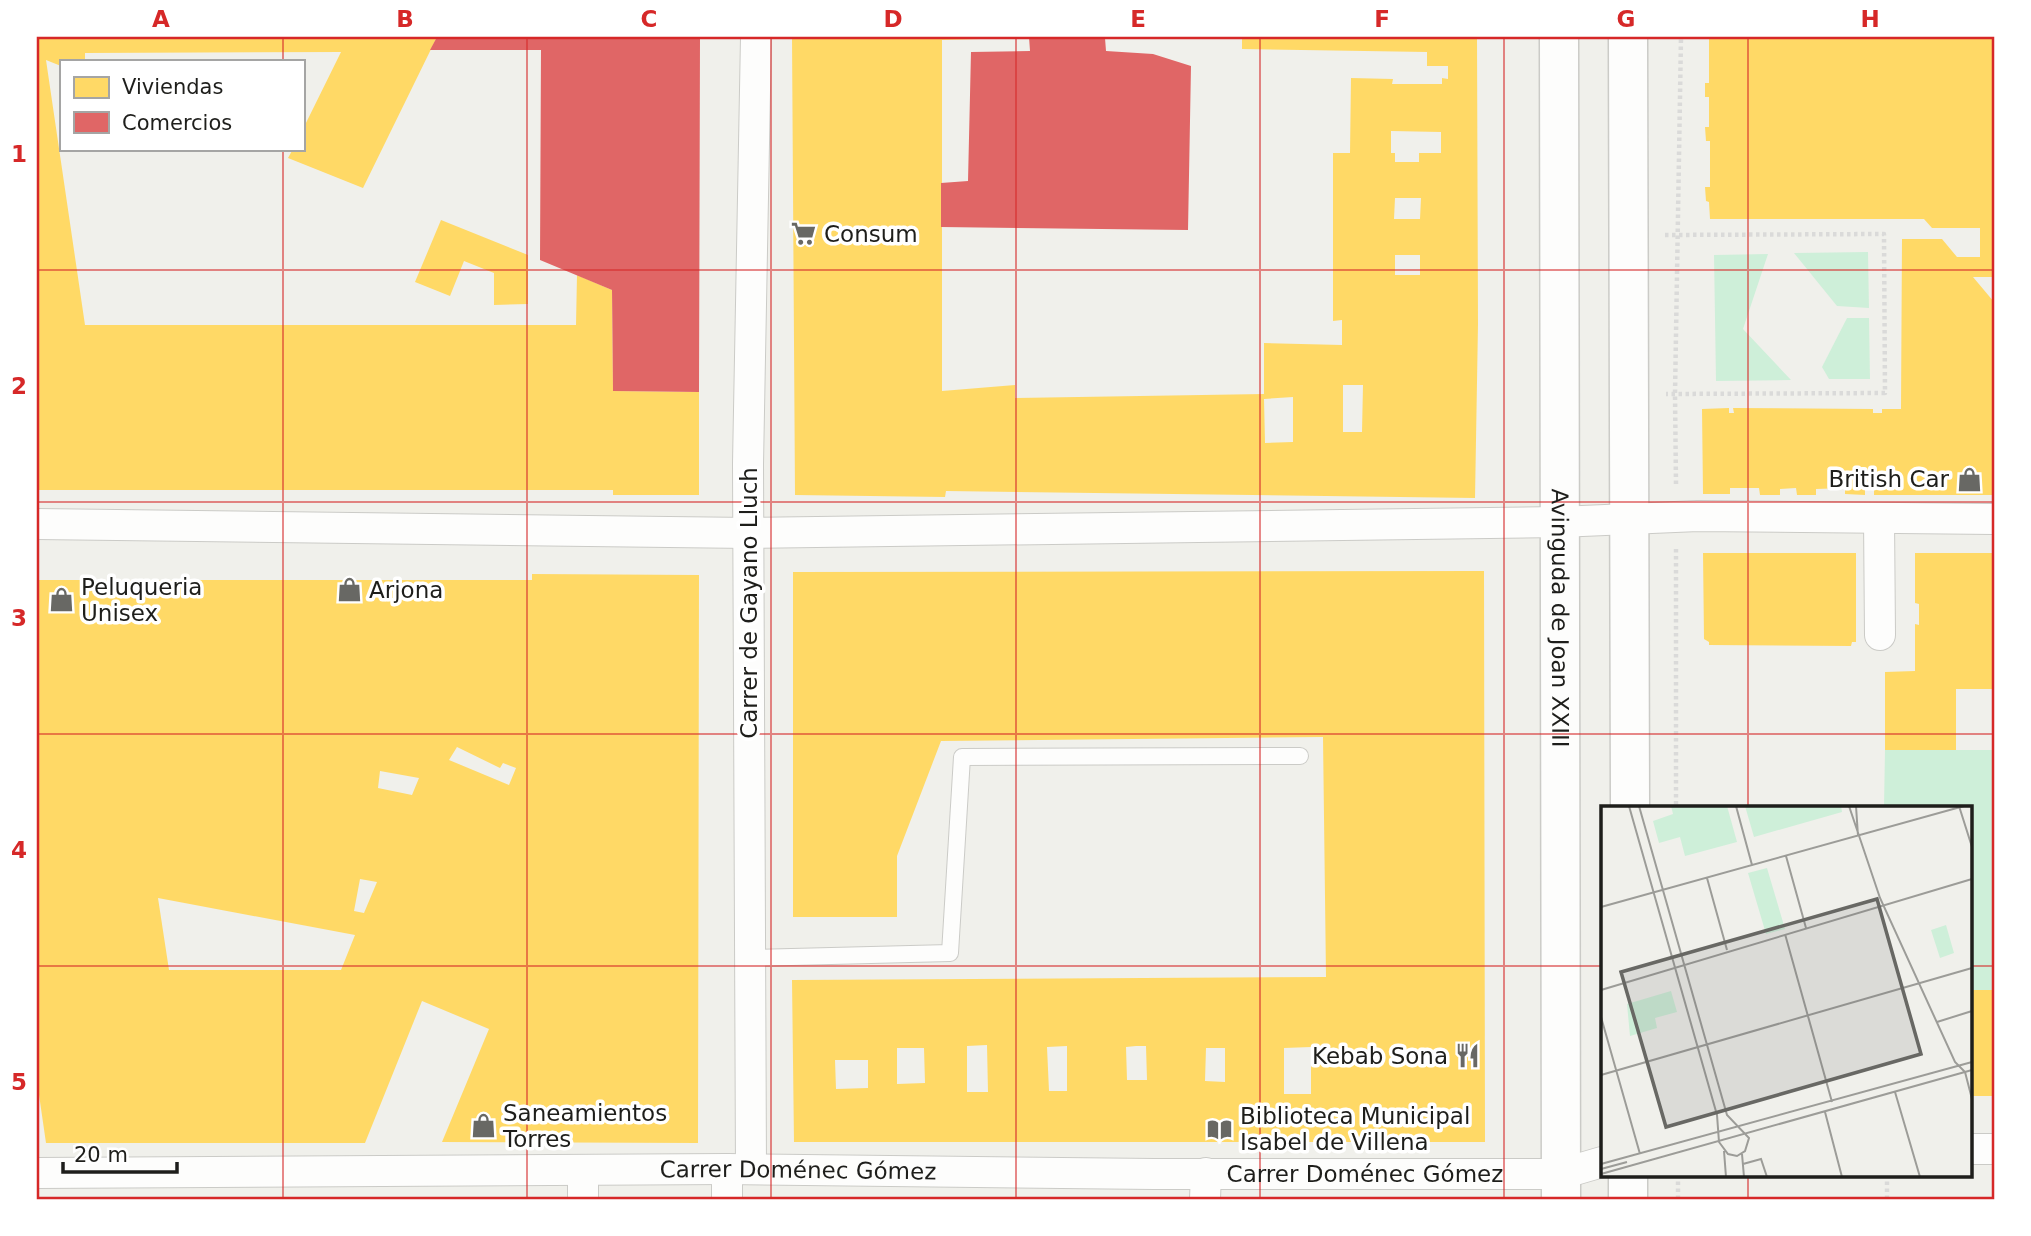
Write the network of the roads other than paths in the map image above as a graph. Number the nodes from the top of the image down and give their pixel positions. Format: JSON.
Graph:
{"nodes":[{"id":1,"x":756,"y":37,"type":"edge"},
{"id":2,"x":1559,"y":37,"type":"edge"},
{"id":3,"x":1628,"y":37,"type":"edge"},
{"id":4,"x":1879,"y":519,"type":"junction"},
{"id":5,"x":1994,"y":519,"type":"edge"},
{"id":6,"x":1631,"y":521,"type":"junction"},
{"id":7,"x":1559,"y":522,"type":"junction"},
{"id":8,"x":37,"y":524,"type":"edge"},
{"id":9,"x":749,"y":533,"type":"junction"},
{"id":10,"x":1880,"y":635,"type":"dead end"},
{"id":11,"x":1300,"y":756,"type":"dead end"},
{"id":12,"x":1630,"y":806,"type":"edge"},
{"id":13,"x":750,"y":958,"type":"junction"},
{"id":14,"x":1972,"y":1149,"type":"edge"},
{"id":15,"x":1994,"y":1149,"type":"edge"},
{"id":16,"x":1601,"y":1163,"type":"edge"},
{"id":17,"x":739,"y":1169,"type":"junction"},
{"id":18,"x":37,"y":1172,"type":"edge"},
{"id":19,"x":1628,"y":1176,"type":"edge"},
{"id":20,"x":583,"y":1185,"type":"edge"},
{"id":21,"x":907,"y":1186,"type":"edge"},
{"id":22,"x":1206,"y":1186,"type":"edge"},
{"id":23,"x":1561,"y":1186,"type":"edge"},
{"id":24,"x":727,"y":1199,"type":"edge"},
{"id":25,"x":1628,"y":1199,"type":"edge"}],
"edges":[{"from":1,"to":9,"type":"street","name":"Carrer de Gayano Lluch"},
{"from":2,"to":7,"type":"main road","name":"Avinguda de Joan XXIII"},
{"from":3,"to":6,"type":"main road"},
{"from":4,"to":5,"type":"street"},
{"from":4,"to":6,"type":"street"},
{"from":4,"to":10,"type":"street"},
{"from":6,"to":7,"type":"street"},
{"from":6,"to":12,"type":"main road"},
{"from":7,"to":9,"type":"street"},
{"from":7,"to":23,"type":"main road","name":"Avinguda de Joan XXIII"},
{"from":8,"to":9,"type":"street"},
{"from":9,"to":13,"type":"street","name":"Carrer de Gayano Lluch"},
{"from":11,"to":13,"type":"lane"},
{"from":13,"to":17,"type":"street","name":"Carrer de Gayano Lluch"},
{"from":14,"to":15,"type":"street"},
{"from":16,"to":23,"type":"street","name":"Carrer Doménec Gómez"},
{"from":17,"to":20,"type":"street","name":"Carrer Doménec Gómez"},
{"from":17,"to":21,"type":"street","name":"Carrer Doménec Gómez"},
{"from":17,"to":24,"type":"street","name":"Carrer de Gayano Lluch"},
{"from":18,"to":20,"type":"street","name":"Carrer Doménec Gómez"},
{"from":19,"to":25,"type":"main road"},
{"from":21,"to":22,"type":"street","name":"Carrer Doménec Gómez"},
{"from":22,"to":23,"type":"street","name":"Carrer Doménec Gómez"}]}
